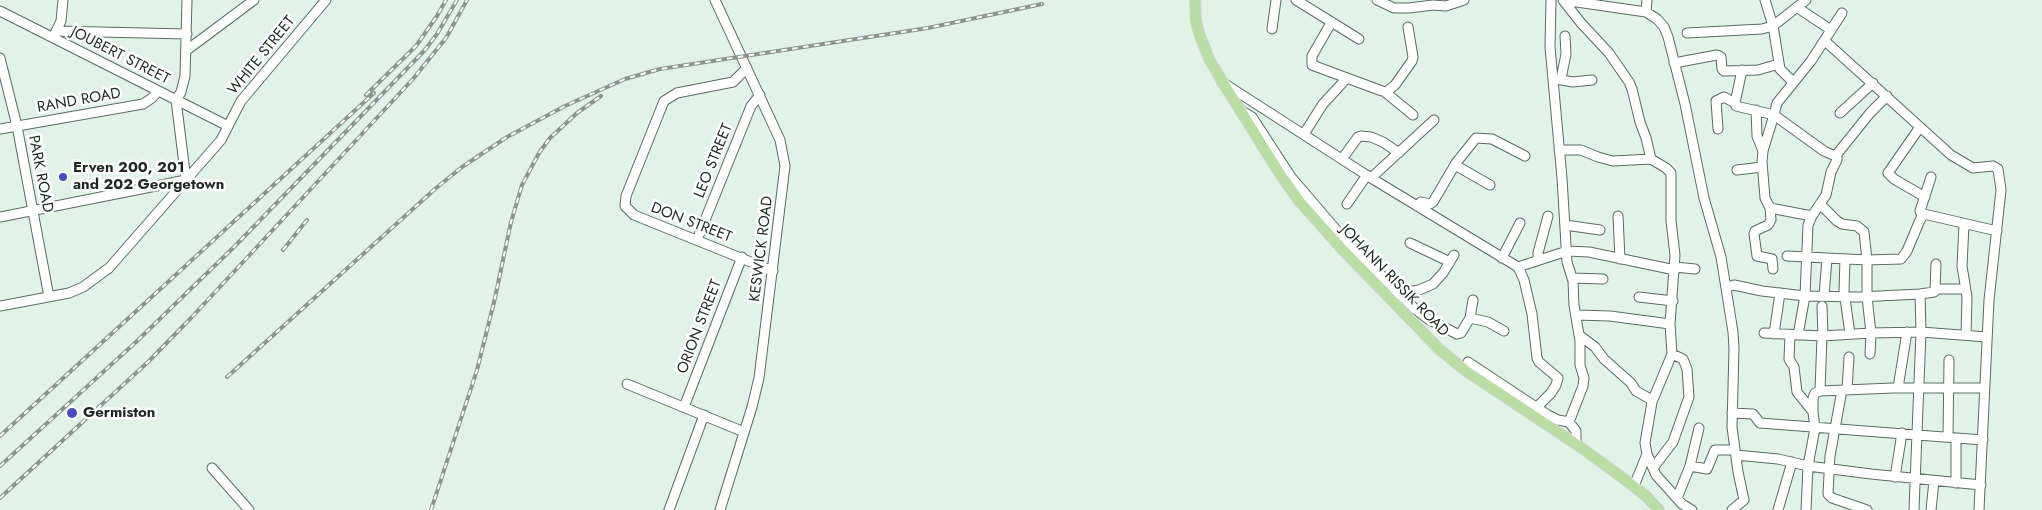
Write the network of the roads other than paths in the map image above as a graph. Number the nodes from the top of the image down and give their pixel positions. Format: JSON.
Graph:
{"nodes":[{"id":1,"x":63,"y":0,"type":"edge"},
{"id":2,"x":187,"y":0,"type":"edge"},
{"id":3,"x":254,"y":0,"type":"edge"},
{"id":4,"x":326,"y":0,"type":"edge"},
{"id":5,"x":715,"y":0,"type":"edge"},
{"id":6,"x":1188,"y":0,"type":"edge"},
{"id":7,"x":1195,"y":0,"type":"edge"},
{"id":8,"x":1276,"y":0,"type":"edge"},
{"id":9,"x":1296,"y":0,"type":"edge"},
{"id":10,"x":1377,"y":0,"type":"edge"},
{"id":11,"x":1464,"y":0,"type":"edge"},
{"id":12,"x":1551,"y":0,"type":"edge"},
{"id":13,"x":1563,"y":0,"type":"edge"},
{"id":14,"x":1647,"y":0,"type":"edge"},
{"id":15,"x":1765,"y":0,"type":"edge"},
{"id":16,"x":1806,"y":0,"type":"edge"},
{"id":17,"x":1450,"y":2,"type":"edge"},
{"id":18,"x":1589,"y":2,"type":"edge"},
{"id":19,"x":1619,"y":4,"type":"edge"},
{"id":20,"x":1798,"y":8,"type":"junction"},
{"id":21,"x":0,"y":11,"type":"edge"},
{"id":22,"x":1646,"y":12,"type":"junction"},
{"id":23,"x":1842,"y":13,"type":"dead end"},
{"id":24,"x":1196,"y":21,"type":"junction"},
{"id":25,"x":1331,"y":23,"type":"junction"},
{"id":26,"x":1773,"y":26,"type":"junction"},
{"id":27,"x":1408,"y":27,"type":"dead end"},
{"id":28,"x":1272,"y":29,"type":"dead end"},
{"id":29,"x":1831,"y":30,"type":"junction"},
{"id":30,"x":1687,"y":33,"type":"dead end"},
{"id":31,"x":55,"y":34,"type":"junction"},
{"id":32,"x":187,"y":34,"type":"junction"},
{"id":33,"x":1566,"y":36,"type":"dead end"},
{"id":34,"x":1359,"y":39,"type":"dead end"},
{"id":35,"x":1825,"y":41,"type":"junction"},
{"id":36,"x":187,"y":50,"type":"junction"},
{"id":37,"x":0,"y":58,"type":"edge"},
{"id":38,"x":1674,"y":63,"type":"junction"},
{"id":39,"x":1779,"y":64,"type":"junction"},
{"id":40,"x":747,"y":68,"type":"junction"},
{"id":41,"x":1742,"y":70,"type":"junction"},
{"id":42,"x":1346,"y":79,"type":"junction"},
{"id":43,"x":1557,"y":79,"type":"junction"},
{"id":44,"x":1592,"y":80,"type":"dead end"},
{"id":45,"x":1222,"y":81,"type":"junction"},
{"id":46,"x":1793,"y":82,"type":"junction"},
{"id":47,"x":1873,"y":83,"type":"junction"},
{"id":48,"x":158,"y":91,"type":"junction"},
{"id":49,"x":1385,"y":92,"type":"junction"},
{"id":50,"x":760,"y":95,"type":"junction"},
{"id":51,"x":1887,"y":96,"type":"junction"},
{"id":52,"x":176,"y":100,"type":"junction"},
{"id":53,"x":1735,"y":103,"type":"junction"},
{"id":54,"x":1238,"y":109,"type":"junction"},
{"id":55,"x":1756,"y":110,"type":"junction"},
{"id":56,"x":1840,"y":113,"type":"dead end"},
{"id":57,"x":1413,"y":115,"type":"dead end"},
{"id":58,"x":1774,"y":116,"type":"junction"},
{"id":59,"x":1434,"y":120,"type":"dead end"},
{"id":60,"x":17,"y":126,"type":"junction"},
{"id":61,"x":228,"y":126,"type":"junction"},
{"id":62,"x":1920,"y":127,"type":"junction"},
{"id":63,"x":0,"y":129,"type":"edge"},
{"id":64,"x":1718,"y":129,"type":"dead end"},
{"id":65,"x":1304,"y":134,"type":"junction"},
{"id":66,"x":1559,"y":150,"type":"junction"},
{"id":67,"x":1763,"y":151,"type":"junction"},
{"id":68,"x":1399,"y":153,"type":"junction"},
{"id":69,"x":1837,"y":154,"type":"junction"},
{"id":70,"x":1525,"y":156,"type":"dead end"},
{"id":71,"x":1342,"y":159,"type":"junction"},
{"id":72,"x":1651,"y":159,"type":"junction"},
{"id":73,"x":1455,"y":165,"type":"junction"},
{"id":74,"x":1762,"y":167,"type":"junction"},
{"id":75,"x":1738,"y":170,"type":"dead end"},
{"id":76,"x":1369,"y":176,"type":"junction"},
{"id":77,"x":1931,"y":177,"type":"dead end"},
{"id":78,"x":186,"y":180,"type":"junction"},
{"id":79,"x":1490,"y":185,"type":"dead end"},
{"id":80,"x":1925,"y":197,"type":"junction"},
{"id":81,"x":1347,"y":204,"type":"dead end"},
{"id":82,"x":1820,"y":204,"type":"junction"},
{"id":83,"x":1417,"y":206,"type":"junction"},
{"id":84,"x":1770,"y":208,"type":"junction"},
{"id":85,"x":33,"y":211,"type":"junction"},
{"id":86,"x":1548,"y":216,"type":"dead end"},
{"id":87,"x":1618,"y":216,"type":"dead end"},
{"id":88,"x":1812,"y":216,"type":"junction"},
{"id":89,"x":1922,"y":216,"type":"junction"},
{"id":90,"x":0,"y":217,"type":"edge"},
{"id":91,"x":1520,"y":223,"type":"dead end"},
{"id":92,"x":1964,"y":224,"type":"junction"},
{"id":93,"x":1565,"y":225,"type":"junction"},
{"id":94,"x":1600,"y":230,"type":"dead end"},
{"id":95,"x":1997,"y":231,"type":"junction"},
{"id":96,"x":697,"y":240,"type":"junction"},
{"id":97,"x":1410,"y":243,"type":"dead end"},
{"id":98,"x":1567,"y":251,"type":"junction"},
{"id":99,"x":1787,"y":256,"type":"dead end"},
{"id":100,"x":1806,"y":256,"type":"junction"},
{"id":101,"x":742,"y":257,"type":"junction"},
{"id":102,"x":1502,"y":258,"type":"junction"},
{"id":103,"x":1827,"y":258,"type":"junction"},
{"id":104,"x":1620,"y":259,"type":"junction"},
{"id":105,"x":1845,"y":259,"type":"junction"},
{"id":106,"x":1538,"y":260,"type":"junction"},
{"id":107,"x":1867,"y":260,"type":"junction"},
{"id":108,"x":1936,"y":264,"type":"dead end"},
{"id":109,"x":1518,"y":267,"type":"junction"},
{"id":110,"x":1675,"y":269,"type":"junction"},
{"id":111,"x":1773,"y":269,"type":"dead end"},
{"id":112,"x":1695,"y":270,"type":"dead end"},
{"id":113,"x":773,"y":271,"type":"junction"},
{"id":114,"x":1572,"y":278,"type":"junction"},
{"id":115,"x":1603,"y":279,"type":"dead end"},
{"id":116,"x":1727,"y":287,"type":"junction"},
{"id":117,"x":1965,"y":289,"type":"junction"},
{"id":118,"x":1934,"y":291,"type":"junction"},
{"id":119,"x":1400,"y":293,"type":"junction"},
{"id":120,"x":1780,"y":293,"type":"junction"},
{"id":121,"x":1920,"y":294,"type":"junction"},
{"id":122,"x":1386,"y":296,"type":"junction"},
{"id":123,"x":1805,"y":296,"type":"junction"},
{"id":124,"x":1824,"y":296,"type":"junction"},
{"id":125,"x":1845,"y":296,"type":"junction"},
{"id":126,"x":49,"y":297,"type":"junction"},
{"id":127,"x":1638,"y":297,"type":"dead end"},
{"id":128,"x":1867,"y":297,"type":"junction"},
{"id":129,"x":1473,"y":300,"type":"dead end"},
{"id":130,"x":1673,"y":301,"type":"junction"},
{"id":131,"x":0,"y":306,"type":"edge"},
{"id":132,"x":1822,"y":306,"type":"dead end"},
{"id":133,"x":1576,"y":315,"type":"junction"},
{"id":134,"x":1470,"y":318,"type":"junction"},
{"id":135,"x":1670,"y":324,"type":"junction"},
{"id":136,"x":1504,"y":331,"type":"dead end"},
{"id":137,"x":1764,"y":332,"type":"dead end"},
{"id":138,"x":1870,"y":332,"type":"junction"},
{"id":139,"x":1907,"y":332,"type":"junction"},
{"id":140,"x":1921,"y":332,"type":"junction"},
{"id":141,"x":1774,"y":334,"type":"junction"},
{"id":142,"x":1850,"y":334,"type":"junction"},
{"id":143,"x":1579,"y":335,"type":"junction"},
{"id":144,"x":1794,"y":335,"type":"junction"},
{"id":145,"x":1966,"y":335,"type":"junction"},
{"id":146,"x":1823,"y":336,"type":"junction"},
{"id":147,"x":1987,"y":337,"type":"junction"},
{"id":148,"x":1672,"y":354,"type":"junction"},
{"id":149,"x":1870,"y":354,"type":"dead end"},
{"id":150,"x":1849,"y":357,"type":"dead end"},
{"id":151,"x":1949,"y":360,"type":"dead end"},
{"id":152,"x":1468,"y":362,"type":"dead end"},
{"id":153,"x":627,"y":384,"type":"dead end"},
{"id":154,"x":1898,"y":388,"type":"junction"},
{"id":155,"x":1947,"y":388,"type":"junction"},
{"id":156,"x":1984,"y":388,"type":"junction"},
{"id":157,"x":1918,"y":389,"type":"junction"},
{"id":158,"x":1845,"y":390,"type":"junction"},
{"id":159,"x":1820,"y":391,"type":"junction"},
{"id":160,"x":1652,"y":400,"type":"junction"},
{"id":161,"x":684,"y":407,"type":"junction"},
{"id":162,"x":1536,"y":408,"type":"junction"},
{"id":163,"x":1813,"y":412,"type":"junction"},
{"id":164,"x":1732,"y":413,"type":"junction"},
{"id":165,"x":704,"y":415,"type":"junction"},
{"id":166,"x":1569,"y":422,"type":"junction"},
{"id":167,"x":1699,"y":428,"type":"dead end"},
{"id":168,"x":1815,"y":428,"type":"junction"},
{"id":169,"x":1836,"y":429,"type":"junction"},
{"id":170,"x":744,"y":432,"type":"junction"},
{"id":171,"x":1902,"y":433,"type":"junction"},
{"id":172,"x":1917,"y":434,"type":"junction"},
{"id":173,"x":1952,"y":437,"type":"junction"},
{"id":174,"x":1983,"y":440,"type":"junction"},
{"id":175,"x":1576,"y":444,"type":"junction"},
{"id":176,"x":1735,"y":452,"type":"junction"},
{"id":177,"x":1647,"y":454,"type":"junction"},
{"id":178,"x":1792,"y":462,"type":"junction"},
{"id":179,"x":1690,"y":466,"type":"junction"},
{"id":180,"x":1808,"y":466,"type":"junction"},
{"id":181,"x":212,"y":468,"type":"dead end"},
{"id":182,"x":1653,"y":468,"type":"junction"},
{"id":183,"x":1830,"y":468,"type":"junction"},
{"id":184,"x":1895,"y":477,"type":"junction"},
{"id":185,"x":1916,"y":479,"type":"junction"},
{"id":186,"x":1934,"y":481,"type":"junction"},
{"id":187,"x":1956,"y":483,"type":"junction"},
{"id":188,"x":1981,"y":485,"type":"junction"},
{"id":189,"x":1634,"y":486,"type":"junction"},
{"id":190,"x":1677,"y":498,"type":"junction"},
{"id":191,"x":1745,"y":505,"type":"edge"},
{"id":192,"x":249,"y":510,"type":"edge"},
{"id":193,"x":669,"y":510,"type":"edge"},
{"id":194,"x":720,"y":510,"type":"edge"},
{"id":195,"x":1658,"y":510,"type":"edge"},
{"id":196,"x":1692,"y":510,"type":"edge"},
{"id":197,"x":1732,"y":510,"type":"edge"},
{"id":198,"x":1778,"y":510,"type":"edge"},
{"id":199,"x":1806,"y":510,"type":"edge"},
{"id":200,"x":1867,"y":510,"type":"edge"},
{"id":201,"x":1914,"y":510,"type":"edge"},
{"id":202,"x":1931,"y":510,"type":"edge"},
{"id":203,"x":1979,"y":510,"type":"edge"}],
"edges":[{"from":1,"to":31,"type":"street"},
{"from":2,"to":32,"type":"street"},
{"from":3,"to":36,"type":"street"},
{"from":4,"to":61,"type":"street","name":"WHITE STREET"},
{"from":5,"to":40,"type":"street","name":"KESWICK ROAD"},
{"from":6,"to":24,"type":"main road"},
{"from":7,"to":24,"type":"main road","name":"JOHANN RISSIK ROAD"},
{"from":8,"to":28,"type":"street"},
{"from":9,"to":25,"type":"street"},
{"from":10,"to":17,"type":"street"},
{"from":11,"to":17,"type":"street"},
{"from":12,"to":43,"type":"street"},
{"from":13,"to":18,"type":"street"},
{"from":13,"to":72,"type":"street"},
{"from":14,"to":22,"type":"street"},
{"from":15,"to":26,"type":"street"},
{"from":16,"to":20,"type":"street"},
{"from":18,"to":19,"type":"street"},
{"from":19,"to":22,"type":"street"},
{"from":20,"to":26,"type":"street"},
{"from":20,"to":29,"type":"street"},
{"from":21,"to":31,"type":"street","name":"JOUBERT STREET"},
{"from":22,"to":38,"type":"street"},
{"from":23,"to":29,"type":"street"},
{"from":24,"to":45,"type":"main road","name":"JOHANN RISSIK ROAD"},
{"from":25,"to":34,"type":"street"},
{"from":25,"to":42,"type":"street"},
{"from":26,"to":30,"type":"street"},
{"from":26,"to":39,"type":"street"},
{"from":27,"to":49,"type":"street"},
{"from":29,"to":35,"type":"street"},
{"from":31,"to":32,"type":"street"},
{"from":31,"to":48,"type":"street","name":"JOUBERT STREET"},
{"from":32,"to":36,"type":"street"},
{"from":33,"to":43,"type":"street"},
{"from":35,"to":46,"type":"street"},
{"from":35,"to":47,"type":"street"},
{"from":36,"to":52,"type":"street"},
{"from":37,"to":60,"type":"street","name":"PARK ROAD"},
{"from":38,"to":41,"type":"street"},
{"from":38,"to":116,"type":"street"},
{"from":39,"to":41,"type":"street"},
{"from":39,"to":46,"type":"street"},
{"from":40,"to":50,"type":"street","name":"KESWICK ROAD"},
{"from":40,"to":96,"type":"street","name":"DON STREET"},
{"from":41,"to":53,"type":"street"},
{"from":42,"to":49,"type":"street"},
{"from":42,"to":65,"type":"street"},
{"from":43,"to":44,"type":"street"},
{"from":43,"to":66,"type":"street"},
{"from":45,"to":54,"type":"main road","name":"JOHANN RISSIK ROAD"},
{"from":45,"to":65,"type":"street"},
{"from":46,"to":58,"type":"street"},
{"from":47,"to":51,"type":"street"},
{"from":47,"to":56,"type":"street"},
{"from":48,"to":52,"type":"street","name":"JOUBERT STREET"},
{"from":48,"to":60,"type":"street","name":"RAND ROAD"},
{"from":49,"to":57,"type":"street"},
{"from":50,"to":96,"type":"street","name":"LEO STREET"},
{"from":50,"to":113,"type":"street","name":"KESWICK ROAD"},
{"from":51,"to":62,"type":"street"},
{"from":51,"to":69,"type":"street"},
{"from":52,"to":61,"type":"street","name":"JOUBERT STREET"},
{"from":52,"to":78,"type":"street"},
{"from":53,"to":55,"type":"street"},
{"from":53,"to":64,"type":"street"},
{"from":54,"to":119,"type":"street"},
{"from":54,"to":122,"type":"main road","name":"JOHANN RISSIK ROAD"},
{"from":55,"to":58,"type":"street"},
{"from":55,"to":67,"type":"street"},
{"from":58,"to":67,"type":"street"},
{"from":58,"to":69,"type":"street"},
{"from":59,"to":68,"type":"street"},
{"from":60,"to":63,"type":"street","name":"RAND ROAD"},
{"from":60,"to":85,"type":"street","name":"PARK ROAD"},
{"from":61,"to":78,"type":"street","name":"WHITE STREET"},
{"from":62,"to":80,"type":"street"},
{"from":62,"to":95,"type":"street"},
{"from":65,"to":71,"type":"street"},
{"from":66,"to":72,"type":"street"},
{"from":66,"to":93,"type":"street"},
{"from":67,"to":74,"type":"street"},
{"from":68,"to":71,"type":"street"},
{"from":68,"to":76,"type":"street"},
{"from":69,"to":82,"type":"street"},
{"from":70,"to":73,"type":"street"},
{"from":71,"to":76,"type":"street"},
{"from":72,"to":110,"type":"street"},
{"from":73,"to":79,"type":"street"},
{"from":73,"to":83,"type":"street"},
{"from":74,"to":75,"type":"street"},
{"from":74,"to":84,"type":"street"},
{"from":76,"to":81,"type":"street"},
{"from":76,"to":83,"type":"street"},
{"from":77,"to":80,"type":"street"},
{"from":78,"to":85,"type":"street"},
{"from":78,"to":126,"type":"street","name":"WHITE STREET"},
{"from":80,"to":89,"type":"street"},
{"from":82,"to":88,"type":"street"},
{"from":82,"to":107,"type":"street"},
{"from":83,"to":102,"type":"street"},
{"from":84,"to":88,"type":"street"},
{"from":84,"to":111,"type":"street"},
{"from":85,"to":90,"type":"street"},
{"from":85,"to":126,"type":"street","name":"PARK ROAD"},
{"from":86,"to":106,"type":"street"},
{"from":87,"to":104,"type":"street"},
{"from":88,"to":100,"type":"street"},
{"from":89,"to":92,"type":"street"},
{"from":89,"to":107,"type":"street"},
{"from":91,"to":102,"type":"street"},
{"from":92,"to":95,"type":"street"},
{"from":92,"to":117,"type":"street"},
{"from":93,"to":94,"type":"street"},
{"from":93,"to":98,"type":"street"},
{"from":95,"to":147,"type":"street"},
{"from":96,"to":101,"type":"street","name":"DON STREET"},
{"from":97,"to":119,"type":"street"},
{"from":98,"to":104,"type":"street"},
{"from":98,"to":106,"type":"street"},
{"from":98,"to":114,"type":"street"},
{"from":99,"to":100,"type":"street"},
{"from":100,"to":103,"type":"street"},
{"from":100,"to":123,"type":"street"},
{"from":101,"to":113,"type":"street","name":"DON STREET"},
{"from":101,"to":161,"type":"street","name":"ORION STREET"},
{"from":102,"to":109,"type":"street"},
{"from":103,"to":105,"type":"street"},
{"from":103,"to":124,"type":"street"},
{"from":104,"to":110,"type":"street"},
{"from":105,"to":107,"type":"street"},
{"from":105,"to":125,"type":"street"},
{"from":106,"to":109,"type":"street"},
{"from":107,"to":128,"type":"street"},
{"from":108,"to":118,"type":"street"},
{"from":109,"to":162,"type":"street"},
{"from":110,"to":112,"type":"street"},
{"from":110,"to":130,"type":"street"},
{"from":113,"to":170,"type":"street","name":"KESWICK ROAD"},
{"from":114,"to":115,"type":"street"},
{"from":114,"to":133,"type":"street"},
{"from":116,"to":120,"type":"street"},
{"from":116,"to":164,"type":"street"},
{"from":117,"to":118,"type":"street"},
{"from":117,"to":145,"type":"street"},
{"from":118,"to":121,"type":"street"},
{"from":119,"to":122,"type":"street"},
{"from":119,"to":134,"type":"street"},
{"from":120,"to":123,"type":"street"},
{"from":120,"to":141,"type":"street"},
{"from":121,"to":128,"type":"street"},
{"from":121,"to":140,"type":"street"},
{"from":122,"to":175,"type":"main road","name":"JOHANN RISSIK ROAD"},
{"from":123,"to":124,"type":"street"},
{"from":123,"to":144,"type":"street"},
{"from":124,"to":125,"type":"street"},
{"from":125,"to":128,"type":"street"},
{"from":125,"to":142,"type":"street"},
{"from":126,"to":131,"type":"street","name":"WHITE STREET"},
{"from":127,"to":130,"type":"street"},
{"from":128,"to":138,"type":"street"},
{"from":129,"to":134,"type":"street"},
{"from":130,"to":135,"type":"street"},
{"from":132,"to":146,"type":"street"},
{"from":133,"to":135,"type":"street"},
{"from":133,"to":143,"type":"street"},
{"from":134,"to":136,"type":"street"},
{"from":135,"to":148,"type":"street"},
{"from":137,"to":141,"type":"street"},
{"from":138,"to":139,"type":"street"},
{"from":138,"to":142,"type":"street"},
{"from":138,"to":149,"type":"street"},
{"from":139,"to":140,"type":"street"},
{"from":139,"to":154,"type":"street"},
{"from":140,"to":145,"type":"street"},
{"from":140,"to":157,"type":"street"},
{"from":141,"to":144,"type":"street"},
{"from":142,"to":146,"type":"street"},
{"from":143,"to":160,"type":"street"},
{"from":143,"to":166,"type":"street"},
{"from":144,"to":146,"type":"street"},
{"from":144,"to":163,"type":"street"},
{"from":145,"to":147,"type":"street"},
{"from":146,"to":159,"type":"street"},
{"from":147,"to":156,"type":"street"},
{"from":148,"to":160,"type":"street"},
{"from":148,"to":182,"type":"street"},
{"from":150,"to":158,"type":"street"},
{"from":151,"to":155,"type":"street"},
{"from":152,"to":162,"type":"street"},
{"from":153,"to":161,"type":"street"},
{"from":154,"to":157,"type":"street"},
{"from":154,"to":158,"type":"street"},
{"from":155,"to":156,"type":"street"},
{"from":155,"to":157,"type":"street"},
{"from":155,"to":173,"type":"street"},
{"from":156,"to":174,"type":"street"},
{"from":157,"to":172,"type":"street"},
{"from":158,"to":159,"type":"street"},
{"from":158,"to":169,"type":"street"},
{"from":159,"to":163,"type":"street"},
{"from":160,"to":177,"type":"street"},
{"from":161,"to":165,"type":"street"},
{"from":162,"to":166,"type":"street"},
{"from":163,"to":168,"type":"street"},
{"from":164,"to":168,"type":"street"},
{"from":164,"to":176,"type":"street"},
{"from":165,"to":170,"type":"street"},
{"from":165,"to":193,"type":"street"},
{"from":166,"to":175,"type":"street"},
{"from":167,"to":179,"type":"street"},
{"from":168,"to":169,"type":"street"},
{"from":168,"to":180,"type":"street"},
{"from":169,"to":171,"type":"street"},
{"from":169,"to":183,"type":"street"},
{"from":170,"to":194,"type":"street","name":"KESWICK ROAD"},
{"from":171,"to":172,"type":"street"},
{"from":171,"to":184,"type":"street"},
{"from":172,"to":173,"type":"street"},
{"from":172,"to":185,"type":"street"},
{"from":173,"to":174,"type":"street"},
{"from":173,"to":187,"type":"street"},
{"from":174,"to":188,"type":"street"},
{"from":175,"to":189,"type":"main road","name":"JOHANN RISSIK ROAD"},
{"from":176,"to":178,"type":"street"},
{"from":176,"to":179,"type":"street"},
{"from":176,"to":191,"type":"street"},
{"from":177,"to":182,"type":"street"},
{"from":177,"to":189,"type":"street"},
{"from":178,"to":180,"type":"street"},
{"from":178,"to":198,"type":"street"},
{"from":179,"to":190,"type":"street"},
{"from":180,"to":183,"type":"street"},
{"from":180,"to":199,"type":"street"},
{"from":181,"to":192,"type":"street"},
{"from":182,"to":190,"type":"street"},
{"from":183,"to":184,"type":"street"},
{"from":183,"to":200,"type":"street"},
{"from":184,"to":185,"type":"street"},
{"from":185,"to":186,"type":"street"},
{"from":185,"to":201,"type":"street"},
{"from":186,"to":187,"type":"street"},
{"from":186,"to":202,"type":"street"},
{"from":187,"to":188,"type":"street"},
{"from":188,"to":203,"type":"street"},
{"from":189,"to":195,"type":"main road","name":"JOHANN RISSIK ROAD"},
{"from":190,"to":196,"type":"street"},
{"from":191,"to":197,"type":"street"}]}
